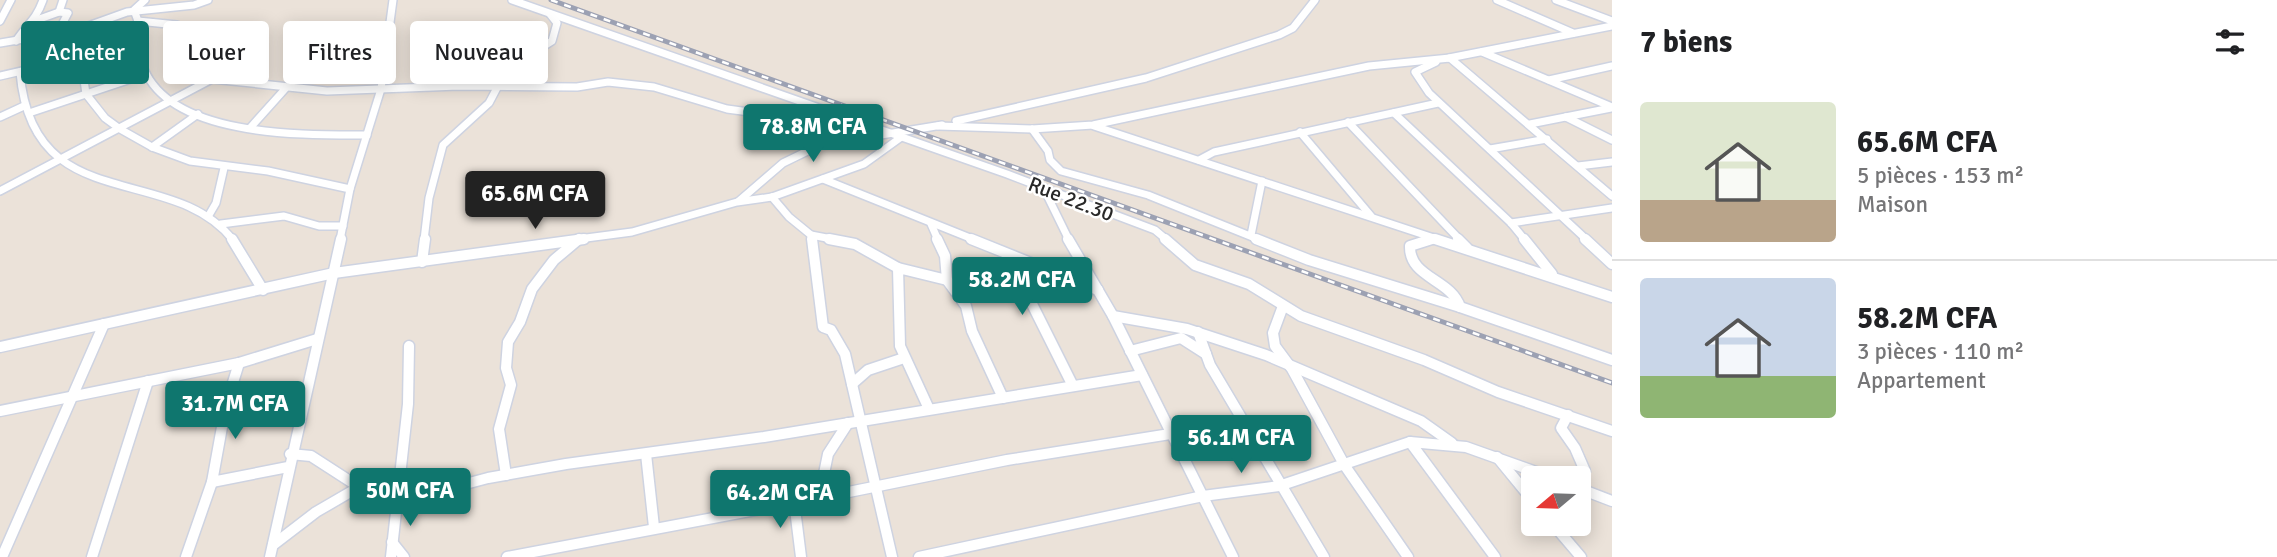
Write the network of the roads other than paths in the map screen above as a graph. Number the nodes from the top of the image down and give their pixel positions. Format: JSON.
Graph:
{"nodes":[{"id":1,"x":11,"y":0,"type":"edge"},
{"id":2,"x":43,"y":0,"type":"edge"},
{"id":3,"x":63,"y":0,"type":"edge"},
{"id":4,"x":127,"y":0,"type":"edge"},
{"id":5,"x":145,"y":0,"type":"edge"},
{"id":6,"x":208,"y":0,"type":"edge"},
{"id":7,"x":393,"y":0,"type":"edge"},
{"id":8,"x":512,"y":0,"type":"edge"},
{"id":9,"x":1315,"y":0,"type":"edge"},
{"id":10,"x":1497,"y":0,"type":"edge"},
{"id":11,"x":1556,"y":0,"type":"edge"},
{"id":12,"x":131,"y":11,"type":"junction"},
{"id":13,"x":59,"y":12,"type":"junction"},
{"id":14,"x":550,"y":14,"type":"junction"},
{"id":15,"x":0,"y":21,"type":"edge"},
{"id":16,"x":34,"y":21,"type":"joint"},
{"id":17,"x":64,"y":21,"type":"edge"},
{"id":18,"x":103,"y":21,"type":"edge"},
{"id":19,"x":137,"y":21,"type":"edge"},
{"id":20,"x":1612,"y":24,"type":"edge"},
{"id":21,"x":21,"y":34,"type":"edge"},
{"id":22,"x":1574,"y":34,"type":"junction"},
{"id":23,"x":21,"y":40,"type":"edge"},
{"id":24,"x":16,"y":41,"type":"junction"},
{"id":25,"x":0,"y":43,"type":"edge"},
{"id":26,"x":1482,"y":52,"type":"junction"},
{"id":27,"x":1450,"y":58,"type":"junction"},
{"id":28,"x":1612,"y":66,"type":"edge"},
{"id":29,"x":20,"y":72,"type":"joint"},
{"id":30,"x":0,"y":76,"type":"edge"},
{"id":31,"x":149,"y":77,"type":"edge"},
{"id":32,"x":1548,"y":80,"type":"junction"},
{"id":33,"x":85,"y":84,"type":"edge"},
{"id":34,"x":116,"y":84,"type":"edge"},
{"id":35,"x":202,"y":84,"type":"edge"},
{"id":36,"x":248,"y":84,"type":"edge"},
{"id":37,"x":498,"y":86,"type":"junction"},
{"id":38,"x":285,"y":89,"type":"junction"},
{"id":39,"x":381,"y":89,"type":"junction"},
{"id":40,"x":86,"y":94,"type":"junction"},
{"id":41,"x":169,"y":100,"type":"junction"},
{"id":42,"x":1438,"y":103,"type":"junction"},
{"id":43,"x":1612,"y":108,"type":"edge"},
{"id":44,"x":26,"y":109,"type":"junction"},
{"id":45,"x":1394,"y":113,"type":"junction"},
{"id":46,"x":198,"y":114,"type":"junction"},
{"id":47,"x":1,"y":116,"type":"edge"},
{"id":48,"x":1566,"y":117,"type":"junction"},
{"id":49,"x":846,"y":118,"type":"junction"},
{"id":50,"x":1348,"y":122,"type":"junction"},
{"id":51,"x":1530,"y":124,"type":"junction"},
{"id":52,"x":1093,"y":125,"type":"junction"},
{"id":53,"x":938,"y":126,"type":"junction"},
{"id":54,"x":250,"y":128,"type":"junction"},
{"id":55,"x":120,"y":129,"type":"junction"},
{"id":56,"x":1032,"y":129,"type":"junction"},
{"id":57,"x":1300,"y":132,"type":"junction"},
{"id":58,"x":367,"y":135,"type":"junction"},
{"id":59,"x":896,"y":136,"type":"junction"},
{"id":60,"x":1547,"y":139,"type":"junction"},
{"id":61,"x":1612,"y":140,"type":"edge"},
{"id":62,"x":152,"y":147,"type":"junction"},
{"id":63,"x":1490,"y":149,"type":"junction"},
{"id":64,"x":60,"y":158,"type":"junction"},
{"id":65,"x":1199,"y":160,"type":"junction"},
{"id":66,"x":1612,"y":162,"type":"edge"},
{"id":67,"x":1578,"y":166,"type":"junction"},
{"id":68,"x":224,"y":168,"type":"junction"},
{"id":69,"x":823,"y":179,"type":"junction"},
{"id":70,"x":1262,"y":181,"type":"junction"},
{"id":71,"x":350,"y":189,"type":"junction"},
{"id":72,"x":0,"y":191,"type":"edge"},
{"id":73,"x":1045,"y":191,"type":"junction"},
{"id":74,"x":1612,"y":196,"type":"edge"},
{"id":75,"x":772,"y":197,"type":"junction"},
{"id":76,"x":737,"y":202,"type":"junction"},
{"id":77,"x":1612,"y":208,"type":"edge"},
{"id":78,"x":209,"y":215,"type":"junction"},
{"id":79,"x":1561,"y":215,"type":"junction"},
{"id":80,"x":1372,"y":217,"type":"junction"},
{"id":81,"x":1511,"y":223,"type":"junction"},
{"id":82,"x":221,"y":224,"type":"junction"},
{"id":83,"x":931,"y":224,"type":"junction"},
{"id":84,"x":343,"y":226,"type":"junction"},
{"id":85,"x":811,"y":235,"type":"junction"},
{"id":86,"x":1251,"y":235,"type":"junction"},
{"id":87,"x":581,"y":238,"type":"junction"},
{"id":88,"x":1436,"y":238,"type":"junction"},
{"id":89,"x":1468,"y":249,"type":"junction"},
{"id":90,"x":1014,"y":257,"type":"junction"},
{"id":91,"x":422,"y":262,"type":"junction"},
{"id":92,"x":1612,"y":264,"type":"edge"},
{"id":93,"x":898,"y":268,"type":"junction"},
{"id":94,"x":1047,"y":270,"type":"junction"},
{"id":95,"x":334,"y":273,"type":"junction"},
{"id":96,"x":1553,"y":275,"type":"junction"},
{"id":97,"x":1027,"y":277,"type":"junction"},
{"id":98,"x":947,"y":280,"type":"junction"},
{"id":99,"x":263,"y":290,"type":"junction"},
{"id":100,"x":1098,"y":290,"type":"junction"},
{"id":101,"x":1612,"y":297,"type":"edge"},
{"id":102,"x":1283,"y":306,"type":"junction"},
{"id":103,"x":1460,"y":307,"type":"junction"},
{"id":104,"x":1113,"y":316,"type":"junction"},
{"id":105,"x":104,"y":324,"type":"junction"},
{"id":106,"x":1198,"y":332,"type":"junction"},
{"id":107,"x":317,"y":339,"type":"junction"},
{"id":108,"x":409,"y":346,"type":"dead end"},
{"id":109,"x":0,"y":347,"type":"edge"},
{"id":110,"x":1130,"y":351,"type":"junction"},
{"id":111,"x":1206,"y":355,"type":"junction"},
{"id":112,"x":904,"y":358,"type":"junction"},
{"id":113,"x":1612,"y":360,"type":"edge"},
{"id":114,"x":239,"y":363,"type":"junction"},
{"id":115,"x":1292,"y":369,"type":"junction"},
{"id":116,"x":1142,"y":375,"type":"junction"},
{"id":117,"x":148,"y":381,"type":"junction"},
{"id":118,"x":852,"y":384,"type":"junction"},
{"id":119,"x":1073,"y":386,"type":"junction"},
{"id":120,"x":71,"y":397,"type":"junction"},
{"id":121,"x":1003,"y":398,"type":"junction"},
{"id":122,"x":17,"y":407,"type":"junction"},
{"id":123,"x":929,"y":409,"type":"junction"},
{"id":124,"x":0,"y":411,"type":"edge"},
{"id":125,"x":1568,"y":415,"type":"junction"},
{"id":126,"x":0,"y":419,"type":"edge"},
{"id":127,"x":854,"y":422,"type":"junction"},
{"id":128,"x":1612,"y":431,"type":"edge"},
{"id":129,"x":1170,"y":434,"type":"junction"},
{"id":130,"x":1410,"y":442,"type":"junction"},
{"id":131,"x":1452,"y":443,"type":"junction"},
{"id":132,"x":290,"y":454,"type":"junction"},
{"id":133,"x":646,"y":454,"type":"junction"},
{"id":134,"x":1495,"y":455,"type":"junction"},
{"id":135,"x":1345,"y":466,"type":"junction"},
{"id":136,"x":1523,"y":466,"type":"edge"},
{"id":137,"x":1584,"y":466,"type":"edge"},
{"id":138,"x":288,"y":467,"type":"junction"},
{"id":139,"x":506,"y":475,"type":"junction"},
{"id":140,"x":212,"y":482,"type":"junction"},
{"id":141,"x":1279,"y":486,"type":"junction"},
{"id":142,"x":1521,"y":486,"type":"edge"},
{"id":143,"x":359,"y":487,"type":"junction"},
{"id":144,"x":878,"y":488,"type":"junction"},
{"id":145,"x":1591,"y":493,"type":"edge"},
{"id":146,"x":1203,"y":496,"type":"junction"},
{"id":147,"x":395,"y":498,"type":"junction"},
{"id":148,"x":819,"y":498,"type":"junction"},
{"id":149,"x":794,"y":501,"type":"junction"},
{"id":150,"x":1612,"y":501,"type":"edge"},
{"id":151,"x":654,"y":527,"type":"junction"},
{"id":152,"x":1563,"y":536,"type":"edge"},
{"id":153,"x":393,"y":542,"type":"junction"},
{"id":154,"x":271,"y":551,"type":"edge"},
{"id":155,"x":564,"y":552,"type":"edge"},
{"id":156,"x":2,"y":557,"type":"edge"},
{"id":157,"x":92,"y":557,"type":"edge"},
{"id":158,"x":186,"y":557,"type":"edge"},
{"id":159,"x":391,"y":557,"type":"edge"},
{"id":160,"x":404,"y":557,"type":"edge"},
{"id":161,"x":507,"y":557,"type":"edge"},
{"id":162,"x":801,"y":557,"type":"edge"},
{"id":163,"x":892,"y":557,"type":"edge"},
{"id":164,"x":919,"y":557,"type":"edge"},
{"id":165,"x":1233,"y":557,"type":"edge"},
{"id":166,"x":1324,"y":557,"type":"edge"},
{"id":167,"x":1408,"y":557,"type":"edge"},
{"id":168,"x":1495,"y":557,"type":"edge"},
{"id":169,"x":1581,"y":557,"type":"edge"}],
"edges":[{"from":1,"to":15,"type":"street"},
{"from":2,"to":16,"type":"street"},
{"from":3,"to":13,"type":"street"},
{"from":4,"to":12,"type":"street"},
{"from":5,"to":12,"type":"street"},
{"from":6,"to":12,"type":"street"},
{"from":7,"to":39,"type":"street"},
{"from":8,"to":14,"type":"street","name":"Rue 22.30"},
{"from":9,"to":53,"type":"street"},
{"from":10,"to":22,"type":"street"},
{"from":11,"to":20,"type":"street"},
{"from":12,"to":18,"type":"street"},
{"from":12,"to":19,"type":"street"},
{"from":13,"to":16,"type":"street"},
{"from":13,"to":17,"type":"street"},
{"from":14,"to":37,"type":"street"},
{"from":14,"to":49,"type":"street","name":"Rue 22.30"},
{"from":20,"to":22,"type":"street"},
{"from":21,"to":24,"type":"street"},
{"from":22,"to":26,"type":"street"},
{"from":23,"to":24,"type":"street"},
{"from":24,"to":25,"type":"street"},
{"from":26,"to":27,"type":"street"},
{"from":26,"to":32,"type":"street"},
{"from":27,"to":42,"type":"street"},
{"from":27,"to":51,"type":"street"},
{"from":27,"to":52,"type":"street"},
{"from":28,"to":32,"type":"street"},
{"from":29,"to":30,"type":"street"},
{"from":29,"to":44,"type":"street"},
{"from":31,"to":41,"type":"street"},
{"from":32,"to":43,"type":"street"},
{"from":33,"to":40,"type":"street"},
{"from":34,"to":40,"type":"street"},
{"from":35,"to":41,"type":"street"},
{"from":36,"to":38,"type":"street"},
{"from":37,"to":39,"type":"street"},
{"from":37,"to":49,"type":"street"},
{"from":37,"to":91,"type":"street"},
{"from":38,"to":39,"type":"street"},
{"from":38,"to":54,"type":"street"},
{"from":39,"to":58,"type":"street"},
{"from":40,"to":44,"type":"street"},
{"from":40,"to":55,"type":"street"},
{"from":41,"to":46,"type":"street"},
{"from":41,"to":55,"type":"street"},
{"from":42,"to":45,"type":"street"},
{"from":42,"to":63,"type":"street"},
{"from":43,"to":48,"type":"street"},
{"from":44,"to":47,"type":"street"},
{"from":44,"to":64,"type":"street"},
{"from":45,"to":50,"type":"street"},
{"from":45,"to":81,"type":"street"},
{"from":46,"to":54,"type":"street"},
{"from":46,"to":62,"type":"street"},
{"from":48,"to":51,"type":"street"},
{"from":48,"to":61,"type":"street"},
{"from":49,"to":59,"type":"street","name":"Rue 22.30"},
{"from":50,"to":57,"type":"street"},
{"from":50,"to":89,"type":"street"},
{"from":51,"to":60,"type":"street"},
{"from":52,"to":56,"type":"street"},
{"from":52,"to":65,"type":"street"},
{"from":53,"to":56,"type":"street"},
{"from":53,"to":59,"type":"street"},
{"from":54,"to":58,"type":"street"},
{"from":55,"to":62,"type":"street"},
{"from":55,"to":64,"type":"street"},
{"from":56,"to":86,"type":"street"},
{"from":57,"to":65,"type":"street"},
{"from":57,"to":80,"type":"street"},
{"from":58,"to":71,"type":"street"},
{"from":59,"to":69,"type":"street"},
{"from":59,"to":73,"type":"street","name":"Rue 22.30"},
{"from":59,"to":76,"type":"street"},
{"from":60,"to":63,"type":"street"},
{"from":60,"to":67,"type":"street"},
{"from":62,"to":68,"type":"street"},
{"from":63,"to":79,"type":"street"},
{"from":64,"to":72,"type":"street"},
{"from":64,"to":78,"type":"street"},
{"from":65,"to":70,"type":"street"},
{"from":66,"to":67,"type":"street"},
{"from":67,"to":74,"type":"street"},
{"from":68,"to":71,"type":"street"},
{"from":68,"to":78,"type":"street"},
{"from":69,"to":75,"type":"street"},
{"from":69,"to":83,"type":"street"},
{"from":70,"to":80,"type":"street"},
{"from":70,"to":86,"type":"street"},
{"from":71,"to":84,"type":"street"},
{"from":73,"to":100,"type":"street"},
{"from":73,"to":102,"type":"street","name":"Rue 22.30"},
{"from":75,"to":76,"type":"street"},
{"from":75,"to":85,"type":"street"},
{"from":76,"to":87,"type":"street"},
{"from":77,"to":79,"type":"street"},
{"from":78,"to":82,"type":"street"},
{"from":79,"to":81,"type":"street"},
{"from":79,"to":92,"type":"street"},
{"from":80,"to":88,"type":"street"},
{"from":81,"to":96,"type":"street"},
{"from":82,"to":84,"type":"street"},
{"from":82,"to":99,"type":"street"},
{"from":83,"to":90,"type":"street"},
{"from":83,"to":98,"type":"street"},
{"from":84,"to":95,"type":"street"},
{"from":85,"to":93,"type":"street"},
{"from":85,"to":118,"type":"street"},
{"from":86,"to":103,"type":"street"},
{"from":87,"to":91,"type":"street"},
{"from":87,"to":139,"type":"street"},
{"from":88,"to":89,"type":"street"},
{"from":88,"to":103,"type":"street"},
{"from":89,"to":96,"type":"street"},
{"from":90,"to":94,"type":"street"},
{"from":90,"to":97,"type":"street"},
{"from":91,"to":95,"type":"street"},
{"from":93,"to":98,"type":"street"},
{"from":93,"to":112,"type":"street"},
{"from":94,"to":97,"type":"street"},
{"from":94,"to":100,"type":"street"},
{"from":95,"to":99,"type":"street"},
{"from":95,"to":107,"type":"street"},
{"from":96,"to":101,"type":"street"},
{"from":97,"to":119,"type":"street"},
{"from":98,"to":121,"type":"street"},
{"from":99,"to":105,"type":"street"},
{"from":100,"to":104,"type":"street"},
{"from":102,"to":115,"type":"street"},
{"from":102,"to":125,"type":"street","name":"Rue 22.30"},
{"from":103,"to":113,"type":"street"},
{"from":104,"to":106,"type":"street"},
{"from":104,"to":110,"type":"street"},
{"from":105,"to":109,"type":"street"},
{"from":105,"to":120,"type":"street"},
{"from":106,"to":111,"type":"street"},
{"from":106,"to":115,"type":"street"},
{"from":107,"to":114,"type":"street"},
{"from":107,"to":132,"type":"street"},
{"from":108,"to":147,"type":"street"},
{"from":110,"to":111,"type":"street"},
{"from":110,"to":116,"type":"street"},
{"from":111,"to":141,"type":"street"},
{"from":112,"to":118,"type":"street"},
{"from":112,"to":123,"type":"street"},
{"from":114,"to":117,"type":"street"},
{"from":114,"to":140,"type":"street"},
{"from":115,"to":131,"type":"street"},
{"from":115,"to":135,"type":"street"},
{"from":116,"to":119,"type":"street"},
{"from":116,"to":129,"type":"street"},
{"from":117,"to":120,"type":"street"},
{"from":117,"to":157,"type":"street"},
{"from":118,"to":127,"type":"street"},
{"from":119,"to":121,"type":"street"},
{"from":120,"to":122,"type":"street"},
{"from":120,"to":156,"type":"street"},
{"from":121,"to":123,"type":"street"},
{"from":122,"to":124,"type":"street"},
{"from":122,"to":126,"type":"street"},
{"from":123,"to":127,"type":"street"},
{"from":125,"to":128,"type":"street","name":"Rue 22.30"},
{"from":125,"to":137,"type":"street"},
{"from":127,"to":133,"type":"street"},
{"from":127,"to":144,"type":"street"},
{"from":127,"to":148,"type":"street"},
{"from":129,"to":144,"type":"street"},
{"from":129,"to":146,"type":"street"},
{"from":130,"to":131,"type":"street"},
{"from":130,"to":135,"type":"street"},
{"from":130,"to":168,"type":"street"},
{"from":131,"to":134,"type":"street"},
{"from":132,"to":138,"type":"street"},
{"from":132,"to":143,"type":"street"},
{"from":133,"to":139,"type":"street"},
{"from":133,"to":151,"type":"street"},
{"from":134,"to":136,"type":"street"},
{"from":134,"to":142,"type":"street"},
{"from":135,"to":141,"type":"street"},
{"from":135,"to":167,"type":"street"},
{"from":138,"to":140,"type":"street"},
{"from":138,"to":154,"type":"street"},
{"from":139,"to":147,"type":"street"},
{"from":140,"to":158,"type":"street"},
{"from":141,"to":146,"type":"street"},
{"from":141,"to":166,"type":"street"},
{"from":143,"to":147,"type":"street"},
{"from":143,"to":154,"type":"street"},
{"from":144,"to":148,"type":"street"},
{"from":144,"to":163,"type":"street"},
{"from":145,"to":150,"type":"street"},
{"from":146,"to":164,"type":"street"},
{"from":146,"to":165,"type":"street"},
{"from":147,"to":153,"type":"street"},
{"from":148,"to":149,"type":"street"},
{"from":149,"to":151,"type":"street"},
{"from":149,"to":162,"type":"street"},
{"from":151,"to":155,"type":"street"},
{"from":152,"to":169,"type":"street"},
{"from":153,"to":159,"type":"street"},
{"from":153,"to":160,"type":"street"},
{"from":155,"to":161,"type":"street"}]}
